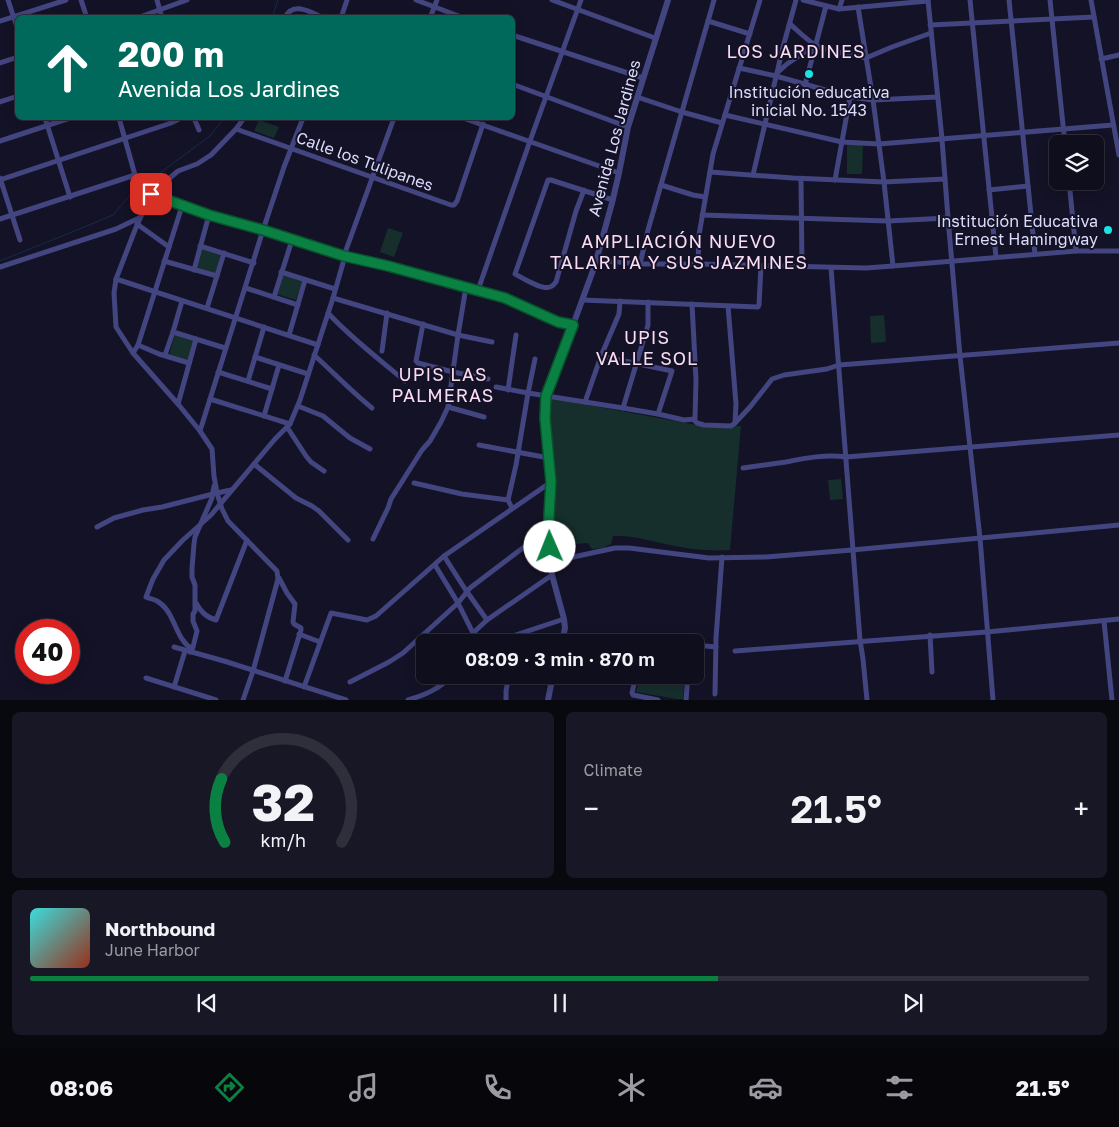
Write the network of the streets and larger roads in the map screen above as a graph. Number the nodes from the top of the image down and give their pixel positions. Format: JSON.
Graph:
{"nodes":[{"id":1,"x":8,"y":0,"type":"edge"},
{"id":2,"x":66,"y":0,"type":"edge"},
{"id":3,"x":81,"y":0,"type":"edge"},
{"id":4,"x":157,"y":0,"type":"edge"},
{"id":5,"x":187,"y":0,"type":"edge"},
{"id":6,"x":347,"y":0,"type":"edge"},
{"id":7,"x":416,"y":0,"type":"edge"},
{"id":8,"x":437,"y":0,"type":"edge"},
{"id":9,"x":552,"y":0,"type":"edge"},
{"id":10,"x":581,"y":0,"type":"edge"},
{"id":11,"x":668,"y":0,"type":"edge"},
{"id":12,"x":714,"y":0,"type":"edge"},
{"id":13,"x":760,"y":0,"type":"edge"},
{"id":14,"x":796,"y":0,"type":"edge"},
{"id":15,"x":803,"y":0,"type":"edge"},
{"id":16,"x":842,"y":0,"type":"edge"},
{"id":17,"x":970,"y":0,"type":"edge"},
{"id":18,"x":1009,"y":0,"type":"edge"},
{"id":19,"x":1050,"y":0,"type":"edge"},
{"id":20,"x":1091,"y":0,"type":"edge"},
{"id":21,"x":928,"y":1,"type":"edge"},
{"id":22,"x":826,"y":6,"type":"junction"},
{"id":23,"x":434,"y":7,"type":"junction"},
{"id":24,"x":858,"y":7,"type":"junction"},
{"id":25,"x":578,"y":9,"type":"junction"},
{"id":26,"x":839,"y":9,"type":"junction"},
{"id":27,"x":160,"y":10,"type":"junction"},
{"id":28,"x":19,"y":15,"type":"edge"},
{"id":29,"x":86,"y":15,"type":"edge"},
{"id":30,"x":146,"y":15,"type":"edge"},
{"id":31,"x":161,"y":15,"type":"edge"},
{"id":32,"x":286,"y":15,"type":"edge"},
{"id":33,"x":317,"y":15,"type":"edge"},
{"id":34,"x":342,"y":15,"type":"edge"},
{"id":35,"x":431,"y":15,"type":"edge"},
{"id":36,"x":456,"y":15,"type":"edge"},
{"id":37,"x":13,"y":17,"type":"junction"},
{"id":38,"x":1094,"y":17,"type":"junction"},
{"id":39,"x":1051,"y":18,"type":"junction"},
{"id":40,"x":1010,"y":20,"type":"junction"},
{"id":41,"x":0,"y":21,"type":"edge"},
{"id":42,"x":708,"y":21,"type":"junction"},
{"id":43,"x":15,"y":22,"type":"edge"},
{"id":44,"x":972,"y":22,"type":"junction"},
{"id":45,"x":790,"y":24,"type":"junction"},
{"id":46,"x":930,"y":25,"type":"junction"},
{"id":47,"x":931,"y":33,"type":"junction"},
{"id":48,"x":750,"y":34,"type":"junction"},
{"id":49,"x":515,"y":35,"type":"edge"},
{"id":50,"x":656,"y":38,"type":"junction"},
{"id":51,"x":815,"y":45,"type":"junction"},
{"id":52,"x":562,"y":52,"type":"junction"},
{"id":53,"x":1119,"y":55,"type":"edge"},
{"id":54,"x":15,"y":58,"type":"edge"},
{"id":55,"x":866,"y":58,"type":"junction"},
{"id":56,"x":1101,"y":59,"type":"junction"},
{"id":57,"x":0,"y":63,"type":"edge"},
{"id":58,"x":739,"y":68,"type":"junction"},
{"id":59,"x":776,"y":75,"type":"junction"},
{"id":60,"x":642,"y":78,"type":"junction"},
{"id":61,"x":515,"y":85,"type":"edge"},
{"id":62,"x":805,"y":85,"type":"junction"},
{"id":63,"x":546,"y":96,"type":"junction"},
{"id":64,"x":637,"y":96,"type":"junction"},
{"id":65,"x":15,"y":97,"type":"edge"},
{"id":66,"x":850,"y":97,"type":"junction"},
{"id":67,"x":937,"y":97,"type":"junction"},
{"id":68,"x":873,"y":100,"type":"junction"},
{"id":69,"x":0,"y":102,"type":"edge"},
{"id":70,"x":682,"y":112,"type":"junction"},
{"id":71,"x":725,"y":115,"type":"junction"},
{"id":72,"x":46,"y":120,"type":"edge"},
{"id":73,"x":63,"y":120,"type":"edge"},
{"id":74,"x":119,"y":120,"type":"edge"},
{"id":75,"x":178,"y":120,"type":"edge"},
{"id":76,"x":195,"y":120,"type":"edge"},
{"id":77,"x":243,"y":120,"type":"edge"},
{"id":78,"x":302,"y":120,"type":"edge"},
{"id":79,"x":393,"y":120,"type":"edge"},
{"id":80,"x":470,"y":120,"type":"edge"},
{"id":81,"x":722,"y":123,"type":"junction"},
{"id":82,"x":483,"y":124,"type":"junction"},
{"id":83,"x":765,"y":124,"type":"junction"},
{"id":84,"x":47,"y":125,"type":"junction"},
{"id":85,"x":1113,"y":125,"type":"junction"},
{"id":86,"x":628,"y":127,"type":"junction"},
{"id":87,"x":236,"y":129,"type":"junction"},
{"id":88,"x":1063,"y":129,"type":"junction"},
{"id":89,"x":199,"y":130,"type":"dead end"},
{"id":90,"x":1022,"y":132,"type":"junction"},
{"id":91,"x":984,"y":135,"type":"junction"},
{"id":92,"x":1064,"y":135,"type":"edge"},
{"id":93,"x":125,"y":138,"type":"junction"},
{"id":94,"x":942,"y":138,"type":"junction"},
{"id":95,"x":0,"y":141,"type":"edge"},
{"id":96,"x":530,"y":141,"type":"junction"},
{"id":97,"x":842,"y":142,"type":"junction"},
{"id":98,"x":879,"y":144,"type":"junction"},
{"id":99,"x":291,"y":148,"type":"junction"},
{"id":100,"x":1119,"y":155,"type":"edge"},
{"id":101,"x":58,"y":161,"type":"junction"},
{"id":102,"x":710,"y":172,"type":"junction"},
{"id":103,"x":619,"y":173,"type":"junction"},
{"id":104,"x":135,"y":174,"type":"junction"},
{"id":105,"x":753,"y":175,"type":"junction"},
{"id":106,"x":372,"y":177,"type":"junction"},
{"id":107,"x":0,"y":179,"type":"edge"},
{"id":108,"x":801,"y":179,"type":"junction"},
{"id":109,"x":945,"y":179,"type":"junction"},
{"id":110,"x":835,"y":180,"type":"junction"},
{"id":111,"x":884,"y":182,"type":"junction"},
{"id":112,"x":661,"y":185,"type":"junction"},
{"id":113,"x":1028,"y":186,"type":"junction"},
{"id":114,"x":584,"y":190,"type":"junction"},
{"id":115,"x":989,"y":190,"type":"junction"},
{"id":116,"x":1070,"y":190,"type":"edge"},
{"id":117,"x":151,"y":194,"type":"junction"},
{"id":118,"x":70,"y":197,"type":"junction"},
{"id":119,"x":705,"y":197,"type":"junction"},
{"id":120,"x":613,"y":200,"type":"junction"},
{"id":121,"x":182,"y":206,"type":"junction"},
{"id":122,"x":13,"y":215,"type":"junction"},
{"id":123,"x":209,"y":215,"type":"junction"},
{"id":124,"x":702,"y":215,"type":"junction"},
{"id":125,"x":140,"y":218,"type":"junction"},
{"id":126,"x":802,"y":218,"type":"junction"},
{"id":127,"x":948,"y":218,"type":"junction"},
{"id":128,"x":0,"y":219,"type":"edge"},
{"id":129,"x":888,"y":221,"type":"junction"},
{"id":130,"x":137,"y":224,"type":"junction"},
{"id":131,"x":263,"y":230,"type":"junction"},
{"id":132,"x":20,"y":240,"type":"dead end"},
{"id":133,"x":292,"y":240,"type":"junction"},
{"id":134,"x":200,"y":246,"type":"junction"},
{"id":135,"x":168,"y":247,"type":"junction"},
{"id":136,"x":346,"y":250,"type":"dead end"},
{"id":137,"x":1119,"y":251,"type":"edge"},
{"id":138,"x":1076,"y":252,"type":"junction"},
{"id":139,"x":224,"y":253,"type":"junction"},
{"id":140,"x":1035,"y":254,"type":"junction"},
{"id":141,"x":344,"y":256,"type":"junction"},
{"id":142,"x":996,"y":258,"type":"junction"},
{"id":143,"x":596,"y":260,"type":"junction"},
{"id":144,"x":164,"y":261,"type":"junction"},
{"id":145,"x":952,"y":262,"type":"junction"},
{"id":146,"x":254,"y":263,"type":"junction"},
{"id":147,"x":640,"y":264,"type":"junction"},
{"id":148,"x":698,"y":264,"type":"junction"},
{"id":149,"x":761,"y":266,"type":"junction"},
{"id":150,"x":893,"y":266,"type":"junction"},
{"id":151,"x":0,"y":267,"type":"edge"},
{"id":152,"x":802,"y":267,"type":"junction"},
{"id":153,"x":831,"y":268,"type":"junction"},
{"id":154,"x":194,"y":270,"type":"junction"},
{"id":155,"x":281,"y":272,"type":"junction"},
{"id":156,"x":217,"y":276,"type":"junction"},
{"id":157,"x":116,"y":279,"type":"junction"},
{"id":158,"x":305,"y":280,"type":"junction"},
{"id":159,"x":466,"y":287,"type":"junction"},
{"id":160,"x":246,"y":288,"type":"junction"},
{"id":161,"x":335,"y":289,"type":"junction"},
{"id":162,"x":478,"y":290,"type":"junction"},
{"id":163,"x":154,"y":292,"type":"junction"},
{"id":164,"x":274,"y":297,"type":"junction"},
{"id":165,"x":333,"y":298,"type":"junction"},
{"id":166,"x":582,"y":300,"type":"junction"},
{"id":167,"x":182,"y":301,"type":"junction"},
{"id":168,"x":620,"y":302,"type":"junction"},
{"id":169,"x":648,"y":302,"type":"junction"},
{"id":170,"x":692,"y":304,"type":"junction"},
{"id":171,"x":298,"y":305,"type":"junction"},
{"id":172,"x":728,"y":306,"type":"junction"},
{"id":173,"x":207,"y":308,"type":"junction"},
{"id":174,"x":328,"y":313,"type":"junction"},
{"id":175,"x":387,"y":313,"type":"junction"},
{"id":176,"x":235,"y":318,"type":"junction"},
{"id":177,"x":423,"y":324,"type":"junction"},
{"id":178,"x":573,"y":325,"type":"junction"},
{"id":179,"x":264,"y":327,"type":"junction"},
{"id":180,"x":173,"y":332,"type":"junction"},
{"id":181,"x":289,"y":335,"type":"junction"},
{"id":182,"x":458,"y":335,"type":"junction"},
{"id":183,"x":516,"y":335,"type":"dead end"},
{"id":184,"x":196,"y":339,"type":"junction"},
{"id":185,"x":492,"y":342,"type":"dead end"},
{"id":186,"x":1119,"y":343,"type":"edge"},
{"id":187,"x":138,"y":345,"type":"junction"},
{"id":188,"x":318,"y":345,"type":"junction"},
{"id":189,"x":225,"y":348,"type":"junction"},
{"id":190,"x":382,"y":351,"type":"dead end"},
{"id":191,"x":133,"y":353,"type":"junction"},
{"id":192,"x":314,"y":355,"type":"junction"},
{"id":193,"x":166,"y":356,"type":"junction"},
{"id":194,"x":601,"y":356,"type":"junction"},
{"id":195,"x":960,"y":356,"type":"junction"},
{"id":196,"x":255,"y":357,"type":"junction"},
{"id":197,"x":535,"y":359,"type":"dead end"},
{"id":198,"x":189,"y":363,"type":"junction"},
{"id":199,"x":636,"y":363,"type":"junction"},
{"id":200,"x":279,"y":365,"type":"junction"},
{"id":201,"x":839,"y":365,"type":"junction"},
{"id":202,"x":218,"y":372,"type":"junction"},
{"id":203,"x":453,"y":372,"type":"junction"},
{"id":204,"x":308,"y":374,"type":"junction"},
{"id":205,"x":488,"y":379,"type":"dead end"},
{"id":206,"x":248,"y":381,"type":"junction"},
{"id":207,"x":405,"y":381,"type":"dead end"},
{"id":208,"x":496,"y":387,"type":"dead end"},
{"id":209,"x":272,"y":389,"type":"junction"},
{"id":210,"x":508,"y":390,"type":"junction"},
{"id":211,"x":528,"y":393,"type":"junction"},
{"id":212,"x":546,"y":396,"type":"junction"},
{"id":213,"x":210,"y":398,"type":"junction"},
{"id":214,"x":585,"y":402,"type":"junction"},
{"id":215,"x":178,"y":404,"type":"junction"},
{"id":216,"x":298,"y":406,"type":"junction"},
{"id":217,"x":448,"y":407,"type":"junction"},
{"id":218,"x":372,"y":408,"type":"dead end"},
{"id":219,"x":623,"y":408,"type":"junction"},
{"id":220,"x":658,"y":414,"type":"junction"},
{"id":221,"x":264,"y":416,"type":"junction"},
{"id":222,"x":484,"y":417,"type":"dead end"},
{"id":223,"x":694,"y":420,"type":"junction"},
{"id":224,"x":735,"y":423,"type":"junction"},
{"id":225,"x":289,"y":425,"type":"junction"},
{"id":226,"x":200,"y":431,"type":"junction"},
{"id":227,"x":1119,"y":435,"type":"edge"},
{"id":228,"x":479,"y":445,"type":"dead end"},
{"id":229,"x":970,"y":446,"type":"junction"},
{"id":230,"x":370,"y":449,"type":"dead end"},
{"id":231,"x":518,"y":453,"type":"junction"},
{"id":232,"x":846,"y":457,"type":"junction"},
{"id":233,"x":549,"y":458,"type":"junction"},
{"id":234,"x":254,"y":464,"type":"junction"},
{"id":235,"x":743,"y":468,"type":"dead end"},
{"id":236,"x":324,"y":471,"type":"dead end"},
{"id":237,"x":551,"y":482,"type":"junction"},
{"id":238,"x":414,"y":483,"type":"dead end"},
{"id":239,"x":232,"y":490,"type":"junction"},
{"id":240,"x":215,"y":493,"type":"junction"},
{"id":241,"x":508,"y":500,"type":"junction"},
{"id":242,"x":220,"y":504,"type":"junction"},
{"id":243,"x":512,"y":508,"type":"junction"},
{"id":244,"x":202,"y":523,"type":"junction"},
{"id":245,"x":1119,"y":525,"type":"edge"},
{"id":246,"x":97,"y":528,"type":"dead end"},
{"id":247,"x":548,"y":533,"type":"junction"},
{"id":248,"x":980,"y":538,"type":"junction"},
{"id":249,"x":373,"y":539,"type":"dead end"},
{"id":250,"x":247,"y":540,"type":"junction"},
{"id":251,"x":348,"y":540,"type":"dead end"},
{"id":252,"x":852,"y":550,"type":"junction"},
{"id":253,"x":444,"y":556,"type":"junction"},
{"id":254,"x":722,"y":557,"type":"junction"},
{"id":255,"x":550,"y":562,"type":"junction"},
{"id":256,"x":435,"y":564,"type":"junction"},
{"id":257,"x":278,"y":575,"type":"junction"},
{"id":258,"x":552,"y":576,"type":"junction"},
{"id":259,"x":467,"y":591,"type":"junction"},
{"id":260,"x":195,"y":602,"type":"junction"},
{"id":261,"x":458,"y":603,"type":"junction"},
{"id":262,"x":564,"y":619,"type":"junction"},
{"id":263,"x":1119,"y":619,"type":"edge"},
{"id":264,"x":487,"y":620,"type":"junction"},
{"id":265,"x":1104,"y":621,"type":"junction"},
{"id":266,"x":987,"y":632,"type":"junction"},
{"id":267,"x":473,"y":633,"type":"joint"},
{"id":268,"x":299,"y":634,"type":"junction"},
{"id":269,"x":522,"y":634,"type":"edge"},
{"id":270,"x":564,"y":634,"type":"edge"},
{"id":271,"x":930,"y":636,"type":"junction"},
{"id":272,"x":860,"y":640,"type":"junction"},
{"id":273,"x":320,"y":642,"type":"junction"},
{"id":274,"x":704,"y":646,"type":"edge"},
{"id":275,"x":174,"y":647,"type":"dead end"},
{"id":276,"x":716,"y":647,"type":"junction"},
{"id":277,"x":189,"y":651,"type":"junction"},
{"id":278,"x":735,"y":651,"type":"dead end"},
{"id":279,"x":253,"y":671,"type":"junction"},
{"id":280,"x":932,"y":672,"type":"dead end"},
{"id":281,"x":146,"y":678,"type":"dead end"},
{"id":282,"x":285,"y":681,"type":"junction"},
{"id":283,"x":350,"y":682,"type":"dead end"},
{"id":284,"x":442,"y":684,"type":"edge"},
{"id":285,"x":507,"y":684,"type":"edge"},
{"id":286,"x":551,"y":684,"type":"edge"},
{"id":287,"x":634,"y":684,"type":"edge"},
{"id":288,"x":687,"y":684,"type":"edge"},
{"id":289,"x":174,"y":687,"type":"junction"},
{"id":290,"x":304,"y":687,"type":"junction"},
{"id":291,"x":715,"y":694,"type":"dead end"},
{"id":292,"x":216,"y":700,"type":"edge"},
{"id":293,"x":244,"y":700,"type":"edge"},
{"id":294,"x":346,"y":700,"type":"edge"},
{"id":295,"x":408,"y":700,"type":"edge"},
{"id":296,"x":506,"y":700,"type":"edge"},
{"id":297,"x":548,"y":700,"type":"edge"},
{"id":298,"x":658,"y":700,"type":"edge"},
{"id":299,"x":686,"y":700,"type":"edge"},
{"id":300,"x":867,"y":700,"type":"edge"},
{"id":301,"x":993,"y":700,"type":"edge"},
{"id":302,"x":1112,"y":700,"type":"edge"}],
"edges":[{"from":1,"to":37,"type":"street"},
{"from":2,"to":28,"type":"street"},
{"from":3,"to":29,"type":"street"},
{"from":4,"to":27,"type":"street"},
{"from":5,"to":27,"type":"street"},
{"from":6,"to":34,"type":"street"},
{"from":7,"to":23,"type":"street"},
{"from":8,"to":23,"type":"street"},
{"from":9,"to":25,"type":"street"},
{"from":10,"to":25,"type":"street"},
{"from":11,"to":50,"type":"street","name":"Avenida Los Jardines"},
{"from":12,"to":42,"type":"street"},
{"from":13,"to":48,"type":"street"},
{"from":14,"to":45,"type":"street"},
{"from":15,"to":22,"type":"street"},
{"from":16,"to":26,"type":"street"},
{"from":17,"to":44,"type":"street"},
{"from":18,"to":40,"type":"street"},
{"from":19,"to":39,"type":"street"},
{"from":20,"to":38,"type":"street"},
{"from":21,"to":24,"type":"street"},
{"from":21,"to":46,"type":"street"},
{"from":22,"to":26,"type":"street"},
{"from":22,"to":51,"type":"street"},
{"from":23,"to":35,"type":"street"},
{"from":23,"to":36,"type":"street"},
{"from":24,"to":26,"type":"street"},
{"from":24,"to":55,"type":"street"},
{"from":25,"to":50,"type":"street"},
{"from":25,"to":52,"type":"street"},
{"from":27,"to":30,"type":"street"},
{"from":27,"to":31,"type":"street"},
{"from":32,"to":33,"type":"street"},
{"from":37,"to":41,"type":"street"},
{"from":37,"to":43,"type":"street"},
{"from":38,"to":39,"type":"street"},
{"from":38,"to":56,"type":"street"},
{"from":39,"to":40,"type":"street"},
{"from":39,"to":88,"type":"street"},
{"from":40,"to":44,"type":"street"},
{"from":40,"to":90,"type":"street"},
{"from":42,"to":48,"type":"street"},
{"from":42,"to":70,"type":"street"},
{"from":44,"to":46,"type":"street"},
{"from":44,"to":91,"type":"street"},
{"from":45,"to":51,"type":"street"},
{"from":45,"to":59,"type":"street"},
{"from":46,"to":47,"type":"street"},
{"from":47,"to":55,"type":"street"},
{"from":47,"to":67,"type":"street"},
{"from":48,"to":58,"type":"street"},
{"from":49,"to":52,"type":"street"},
{"from":50,"to":60,"type":"street","name":"Avenida Los Jardines"},
{"from":51,"to":55,"type":"street"},
{"from":51,"to":59,"type":"street"},
{"from":51,"to":62,"type":"street"},
{"from":52,"to":60,"type":"street"},
{"from":52,"to":63,"type":"street"},
{"from":53,"to":56,"type":"street"},
{"from":54,"to":57,"type":"street"},
{"from":55,"to":68,"type":"street"},
{"from":56,"to":85,"type":"street"},
{"from":58,"to":59,"type":"street"},
{"from":58,"to":71,"type":"street"},
{"from":59,"to":62,"type":"street"},
{"from":59,"to":83,"type":"street"},
{"from":60,"to":64,"type":"street","name":"Avenida Los Jardines"},
{"from":61,"to":63,"type":"street"},
{"from":62,"to":66,"type":"street"},
{"from":63,"to":86,"type":"street"},
{"from":63,"to":96,"type":"street"},
{"from":64,"to":70,"type":"street"},
{"from":64,"to":86,"type":"street","name":"Avenida Los Jardines"},
{"from":65,"to":69,"type":"street"},
{"from":66,"to":68,"type":"street"},
{"from":66,"to":97,"type":"street"},
{"from":67,"to":68,"type":"street"},
{"from":67,"to":94,"type":"street"},
{"from":68,"to":98,"type":"street"},
{"from":70,"to":81,"type":"street"},
{"from":70,"to":112,"type":"street"},
{"from":71,"to":81,"type":"street"},
{"from":71,"to":83,"type":"street"},
{"from":72,"to":84,"type":"street"},
{"from":73,"to":84,"type":"street"},
{"from":74,"to":93,"type":"street"},
{"from":75,"to":93,"type":"street"},
{"from":76,"to":89,"type":"street"},
{"from":77,"to":87,"type":"street"},
{"from":78,"to":99,"type":"street"},
{"from":79,"to":106,"type":"street"},
{"from":80,"to":82,"type":"street"},
{"from":81,"to":102,"type":"street"},
{"from":82,"to":96,"type":"street"},
{"from":82,"to":106,"type":"street","name":"Calle los Tulipanes"},
{"from":83,"to":97,"type":"street"},
{"from":83,"to":105,"type":"street"},
{"from":84,"to":95,"type":"street"},
{"from":84,"to":101,"type":"street"},
{"from":85,"to":88,"type":"street"},
{"from":85,"to":100,"type":"street"},
{"from":86,"to":103,"type":"street","name":"Avenida Los Jardines"},
{"from":87,"to":99,"type":"street","name":"Calle los Tulipanes"},
{"from":87,"to":117,"type":"street"},
{"from":88,"to":90,"type":"street"},
{"from":88,"to":92,"type":"street"},
{"from":90,"to":91,"type":"street"},
{"from":90,"to":113,"type":"street"},
{"from":91,"to":94,"type":"street"},
{"from":91,"to":115,"type":"street"},
{"from":93,"to":101,"type":"street"},
{"from":93,"to":104,"type":"street"},
{"from":94,"to":98,"type":"street"},
{"from":94,"to":109,"type":"street"},
{"from":96,"to":103,"type":"street"},
{"from":96,"to":162,"type":"street"},
{"from":97,"to":98,"type":"street"},
{"from":97,"to":110,"type":"street"},
{"from":98,"to":111,"type":"street"},
{"from":99,"to":106,"type":"street","name":"Calle los Tulipanes"},
{"from":99,"to":131,"type":"street"},
{"from":101,"to":107,"type":"street"},
{"from":101,"to":118,"type":"street"},
{"from":102,"to":105,"type":"street"},
{"from":102,"to":119,"type":"street"},
{"from":103,"to":120,"type":"street","name":"Avenida Los Jardines"},
{"from":104,"to":117,"type":"street"},
{"from":104,"to":118,"type":"street"},
{"from":105,"to":108,"type":"street"},
{"from":106,"to":136,"type":"street"},
{"from":107,"to":122,"type":"street"},
{"from":108,"to":110,"type":"street"},
{"from":108,"to":126,"type":"street"},
{"from":109,"to":111,"type":"street"},
{"from":109,"to":127,"type":"street"},
{"from":110,"to":111,"type":"street"},
{"from":111,"to":129,"type":"street"},
{"from":112,"to":119,"type":"street"},
{"from":112,"to":147,"type":"street"},
{"from":113,"to":115,"type":"street"},
{"from":113,"to":140,"type":"street"},
{"from":114,"to":114,"type":"street"},
{"from":114,"to":120,"type":"street"},
{"from":115,"to":142,"type":"street"},
{"from":116,"to":138,"type":"street"},
{"from":117,"to":121,"type":"street"},
{"from":117,"to":125,"type":"street"},
{"from":118,"to":122,"type":"street"},
{"from":119,"to":124,"type":"street"},
{"from":120,"to":143,"type":"street","name":"Avenida Los Jardines"},
{"from":121,"to":123,"type":"street"},
{"from":121,"to":135,"type":"street"},
{"from":122,"to":128,"type":"street"},
{"from":122,"to":132,"type":"street"},
{"from":123,"to":131,"type":"street"},
{"from":123,"to":134,"type":"street"},
{"from":124,"to":126,"type":"street"},
{"from":124,"to":148,"type":"street"},
{"from":125,"to":130,"type":"street"},
{"from":125,"to":151,"type":"street"},
{"from":126,"to":129,"type":"street"},
{"from":126,"to":152,"type":"street"},
{"from":127,"to":129,"type":"street"},
{"from":127,"to":145,"type":"street"},
{"from":129,"to":150,"type":"street"},
{"from":130,"to":135,"type":"street"},
{"from":130,"to":157,"type":"street"},
{"from":131,"to":133,"type":"street"},
{"from":131,"to":146,"type":"street"},
{"from":133,"to":141,"type":"street"},
{"from":133,"to":155,"type":"street"},
{"from":134,"to":139,"type":"street"},
{"from":134,"to":154,"type":"street"},
{"from":135,"to":144,"type":"street"},
{"from":137,"to":138,"type":"street"},
{"from":138,"to":140,"type":"street"},
{"from":139,"to":146,"type":"street"},
{"from":139,"to":156,"type":"street"},
{"from":140,"to":142,"type":"street"},
{"from":141,"to":159,"type":"street"},
{"from":141,"to":161,"type":"street"},
{"from":142,"to":145,"type":"street"},
{"from":143,"to":147,"type":"street"},
{"from":143,"to":166,"type":"street","name":"Avenida Los Jardines"},
{"from":144,"to":154,"type":"street"},
{"from":144,"to":163,"type":"street"},
{"from":145,"to":150,"type":"street"},
{"from":145,"to":195,"type":"street"},
{"from":146,"to":160,"type":"street"},
{"from":147,"to":148,"type":"street"},
{"from":148,"to":149,"type":"street"},
{"from":149,"to":152,"type":"street"},
{"from":149,"to":172,"type":"street"},
{"from":150,"to":153,"type":"street"},
{"from":152,"to":153,"type":"street"},
{"from":153,"to":201,"type":"street"},
{"from":154,"to":156,"type":"street"},
{"from":155,"to":158,"type":"street"},
{"from":155,"to":164,"type":"street"},
{"from":156,"to":173,"type":"street"},
{"from":157,"to":163,"type":"street"},
{"from":157,"to":191,"type":"street"},
{"from":158,"to":161,"type":"street"},
{"from":158,"to":171,"type":"street"},
{"from":159,"to":162,"type":"street"},
{"from":159,"to":182,"type":"street"},
{"from":160,"to":164,"type":"street"},
{"from":160,"to":176,"type":"street"},
{"from":161,"to":165,"type":"street"},
{"from":162,"to":178,"type":"street"},
{"from":163,"to":167,"type":"street"},
{"from":163,"to":187,"type":"street"},
{"from":164,"to":171,"type":"street"},
{"from":165,"to":174,"type":"street"},
{"from":165,"to":175,"type":"street"},
{"from":166,"to":168,"type":"street"},
{"from":166,"to":178,"type":"street","name":"Avenida Los Jardines"},
{"from":167,"to":173,"type":"street"},
{"from":167,"to":180,"type":"street"},
{"from":168,"to":169,"type":"street"},
{"from":168,"to":194,"type":"street"},
{"from":169,"to":170,"type":"street"},
{"from":169,"to":199,"type":"street"},
{"from":170,"to":172,"type":"street"},
{"from":170,"to":223,"type":"street"},
{"from":171,"to":181,"type":"street"},
{"from":172,"to":224,"type":"street"},
{"from":173,"to":176,"type":"street"},
{"from":174,"to":188,"type":"street"},
{"from":174,"to":207,"type":"street"},
{"from":175,"to":177,"type":"street"},
{"from":175,"to":190,"type":"street"},
{"from":176,"to":179,"type":"street"},
{"from":176,"to":189,"type":"street"},
{"from":177,"to":182,"type":"street"},
{"from":177,"to":203,"type":"street"},
{"from":178,"to":212,"type":"street","name":"Avenida Los Jardines"},
{"from":179,"to":181,"type":"street"},
{"from":179,"to":196,"type":"street"},
{"from":180,"to":184,"type":"street"},
{"from":180,"to":193,"type":"street"},
{"from":181,"to":188,"type":"street"},
{"from":182,"to":185,"type":"street"},
{"from":182,"to":203,"type":"street"},
{"from":183,"to":210,"type":"street"},
{"from":184,"to":189,"type":"street"},
{"from":184,"to":198,"type":"street"},
{"from":186,"to":195,"type":"street"},
{"from":187,"to":191,"type":"street"},
{"from":187,"to":193,"type":"street"},
{"from":188,"to":192,"type":"street"},
{"from":189,"to":202,"type":"street"},
{"from":191,"to":215,"type":"street"},
{"from":192,"to":204,"type":"street"},
{"from":192,"to":218,"type":"street"},
{"from":193,"to":198,"type":"street"},
{"from":194,"to":199,"type":"street"},
{"from":194,"to":214,"type":"street"},
{"from":195,"to":201,"type":"street"},
{"from":195,"to":229,"type":"street"},
{"from":196,"to":200,"type":"street"},
{"from":196,"to":206,"type":"street"},
{"from":197,"to":211,"type":"street"},
{"from":198,"to":215,"type":"street"},
{"from":199,"to":219,"type":"street"},
{"from":199,"to":220,"type":"street"},
{"from":200,"to":204,"type":"street"},
{"from":200,"to":209,"type":"street"},
{"from":201,"to":224,"type":"street"},
{"from":201,"to":232,"type":"street"},
{"from":202,"to":206,"type":"street"},
{"from":202,"to":213,"type":"street"},
{"from":203,"to":205,"type":"street"},
{"from":203,"to":217,"type":"street"},
{"from":204,"to":216,"type":"street"},
{"from":206,"to":209,"type":"street"},
{"from":208,"to":210,"type":"street"},
{"from":209,"to":221,"type":"street"},
{"from":210,"to":211,"type":"street"},
{"from":211,"to":212,"type":"street"},
{"from":211,"to":231,"type":"street"},
{"from":212,"to":214,"type":"street"},
{"from":212,"to":233,"type":"street","name":"Avenida Los Jardines"},
{"from":213,"to":221,"type":"street"},
{"from":213,"to":226,"type":"street"},
{"from":214,"to":219,"type":"street"},
{"from":215,"to":226,"type":"street"},
{"from":216,"to":225,"type":"street"},
{"from":216,"to":230,"type":"street"},
{"from":217,"to":222,"type":"street"},
{"from":217,"to":249,"type":"street"},
{"from":219,"to":220,"type":"street"},
{"from":220,"to":223,"type":"street"},
{"from":221,"to":225,"type":"street"},
{"from":223,"to":224,"type":"street"},
{"from":225,"to":234,"type":"street"},
{"from":225,"to":236,"type":"street"},
{"from":226,"to":240,"type":"street"},
{"from":227,"to":229,"type":"street"},
{"from":228,"to":231,"type":"street"},
{"from":229,"to":232,"type":"street"},
{"from":229,"to":248,"type":"street"},
{"from":231,"to":233,"type":"street"},
{"from":231,"to":241,"type":"street"},
{"from":232,"to":235,"type":"street"},
{"from":232,"to":252,"type":"street"},
{"from":233,"to":237,"type":"street","name":"Avenida Los Jardines"},
{"from":234,"to":239,"type":"street"},
{"from":234,"to":251,"type":"street"},
{"from":237,"to":243,"type":"street"},
{"from":237,"to":247,"type":"street","name":"Avenida Los Jardines"},
{"from":238,"to":241,"type":"street"},
{"from":239,"to":240,"type":"street"},
{"from":239,"to":242,"type":"street"},
{"from":240,"to":242,"type":"street"},
{"from":240,"to":244,"type":"street"},
{"from":240,"to":246,"type":"street"},
{"from":241,"to":243,"type":"street"},
{"from":242,"to":244,"type":"street"},
{"from":242,"to":250,"type":"street"},
{"from":243,"to":253,"type":"street"},
{"from":244,"to":260,"type":"street"},
{"from":244,"to":277,"type":"street"},
{"from":245,"to":248,"type":"street"},
{"from":247,"to":255,"type":"street","name":"Avenida Los Jardines"},
{"from":247,"to":259,"type":"street"},
{"from":248,"to":252,"type":"street"},
{"from":248,"to":266,"type":"street"},
{"from":250,"to":257,"type":"street"},
{"from":250,"to":260,"type":"street"},
{"from":252,"to":254,"type":"street"},
{"from":252,"to":272,"type":"street"},
{"from":253,"to":256,"type":"street"},
{"from":253,"to":259,"type":"street"},
{"from":254,"to":255,"type":"street"},
{"from":254,"to":276,"type":"street"},
{"from":255,"to":258,"type":"street","name":"Avenida Los Jardines"},
{"from":256,"to":261,"type":"street"},
{"from":256,"to":273,"type":"street"},
{"from":257,"to":268,"type":"street"},
{"from":257,"to":279,"type":"street"},
{"from":258,"to":262,"type":"street","name":"Avenida Los Jardines"},
{"from":258,"to":264,"type":"street"},
{"from":259,"to":261,"type":"street"},
{"from":259,"to":264,"type":"street"},
{"from":260,"to":277,"type":"street"},
{"from":261,"to":267,"type":"street"},
{"from":261,"to":283,"type":"street"},
{"from":262,"to":269,"type":"street"},
{"from":262,"to":270,"type":"street"},
{"from":263,"to":265,"type":"street"},
{"from":264,"to":267,"type":"street"},
{"from":265,"to":266,"type":"street"},
{"from":265,"to":302,"type":"street"},
{"from":266,"to":271,"type":"street"},
{"from":266,"to":301,"type":"street"},
{"from":268,"to":273,"type":"street"},
{"from":268,"to":282,"type":"street"},
{"from":271,"to":272,"type":"street"},
{"from":271,"to":280,"type":"street"},
{"from":272,"to":278,"type":"street"},
{"from":272,"to":300,"type":"street"},
{"from":273,"to":290,"type":"street"},
{"from":274,"to":276,"type":"street"},
{"from":275,"to":277,"type":"street"},
{"from":276,"to":291,"type":"street"},
{"from":277,"to":279,"type":"street"},
{"from":277,"to":289,"type":"street"},
{"from":279,"to":282,"type":"street"},
{"from":279,"to":293,"type":"street"},
{"from":281,"to":289,"type":"street"},
{"from":282,"to":290,"type":"street"},
{"from":284,"to":295,"type":"street"},
{"from":285,"to":296,"type":"street"},
{"from":286,"to":297,"type":"street"},
{"from":287,"to":298,"type":"street"},
{"from":288,"to":299,"type":"street"},
{"from":289,"to":292,"type":"street"},
{"from":290,"to":294,"type":"street"}]}
